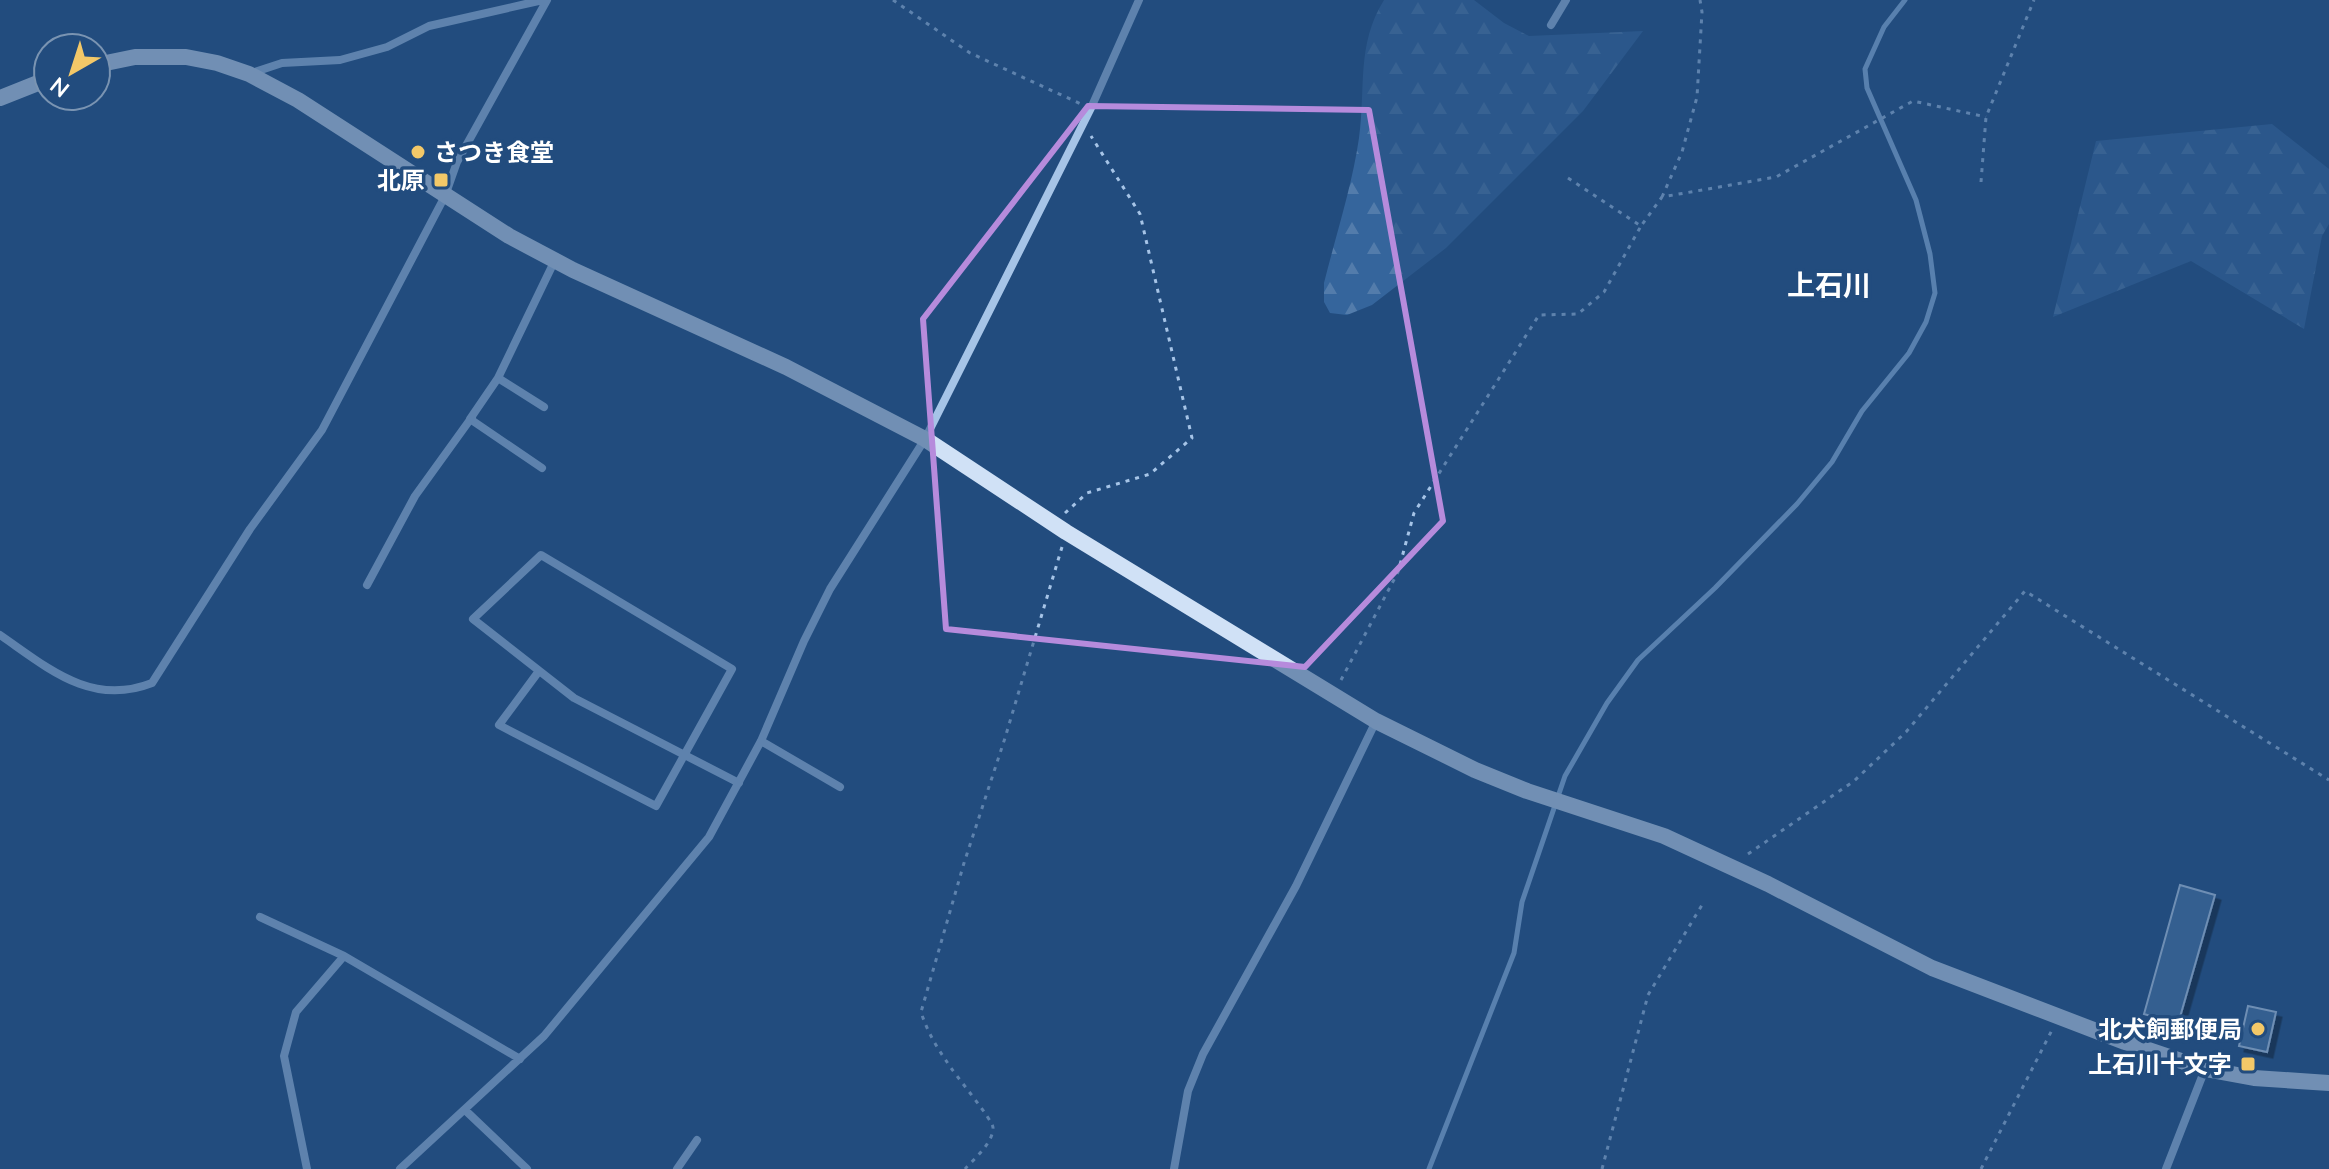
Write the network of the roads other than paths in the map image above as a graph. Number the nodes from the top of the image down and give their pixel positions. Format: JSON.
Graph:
{"nodes":[{"id":1,"x":545,"y":0,"type":"edge"},
{"id":2,"x":1139,"y":0,"type":"edge"},
{"id":3,"x":1566,"y":0,"type":"edge"},
{"id":4,"x":1551,"y":25,"type":"dead end"},
{"id":5,"x":112,"y":62,"type":"edge"},
{"id":6,"x":249,"y":74,"type":"junction"},
{"id":7,"x":32,"y":85,"type":"edge"},
{"id":8,"x":0,"y":98,"type":"edge"},
{"id":9,"x":445,"y":196,"type":"junction"},
{"id":10,"x":555,"y":260,"type":"junction"},
{"id":11,"x":498,"y":378,"type":"junction"},
{"id":12,"x":544,"y":407,"type":"dead end"},
{"id":13,"x":472,"y":416,"type":"junction"},
{"id":14,"x":925,"y":439,"type":"junction"},
{"id":15,"x":542,"y":468,"type":"dead end"},
{"id":16,"x":367,"y":585,"type":"dead end"},
{"id":17,"x":0,"y":635,"type":"edge"},
{"id":18,"x":539,"y":671,"type":"junction"},
{"id":19,"x":1376,"y":721,"type":"junction"},
{"id":20,"x":761,"y":741,"type":"junction"},
{"id":21,"x":685,"y":755,"type":"junction"},
{"id":22,"x":739,"y":783,"type":"junction"},
{"id":23,"x":840,"y":787,"type":"dead end"},
{"id":24,"x":260,"y":917,"type":"dead end"},
{"id":25,"x":344,"y":956,"type":"junction"},
{"id":26,"x":520,"y":1059,"type":"junction"},
{"id":27,"x":2205,"y":1069,"type":"junction"},
{"id":28,"x":2329,"y":1083,"type":"edge"},
{"id":29,"x":465,"y":1110,"type":"junction"},
{"id":30,"x":697,"y":1140,"type":"dead end"},
{"id":31,"x":307,"y":1169,"type":"edge"},
{"id":32,"x":400,"y":1169,"type":"edge"},
{"id":33,"x":527,"y":1169,"type":"edge"},
{"id":34,"x":677,"y":1169,"type":"edge"},
{"id":35,"x":1174,"y":1169,"type":"edge"},
{"id":36,"x":2166,"y":1169,"type":"edge"}],
"edges":[{"from":1,"to":6,"type":"street"},
{"from":1,"to":9,"type":"street"},
{"from":2,"to":14,"type":"street"},
{"from":3,"to":4,"type":"street"},
{"from":5,"to":6,"type":"street"},
{"from":6,"to":9,"type":"street"},
{"from":7,"to":8,"type":"street"},
{"from":9,"to":10,"type":"street"},
{"from":9,"to":17,"type":"street"},
{"from":10,"to":11,"type":"street"},
{"from":10,"to":14,"type":"street"},
{"from":11,"to":12,"type":"street"},
{"from":11,"to":13,"type":"street"},
{"from":13,"to":15,"type":"street"},
{"from":13,"to":16,"type":"street"},
{"from":14,"to":19,"type":"street"},
{"from":14,"to":20,"type":"street"},
{"from":18,"to":21,"type":"street"},
{"from":18,"to":21,"type":"street"},
{"from":18,"to":21,"type":"street"},
{"from":19,"to":27,"type":"street"},
{"from":19,"to":35,"type":"street"},
{"from":20,"to":22,"type":"street"},
{"from":20,"to":23,"type":"street"},
{"from":21,"to":22,"type":"street"},
{"from":22,"to":26,"type":"street"},
{"from":24,"to":25,"type":"street"},
{"from":25,"to":26,"type":"street"},
{"from":25,"to":31,"type":"street"},
{"from":26,"to":29,"type":"street"},
{"from":27,"to":28,"type":"street"},
{"from":27,"to":36,"type":"street"},
{"from":29,"to":32,"type":"street"},
{"from":29,"to":33,"type":"street"},
{"from":30,"to":34,"type":"street"}]}
